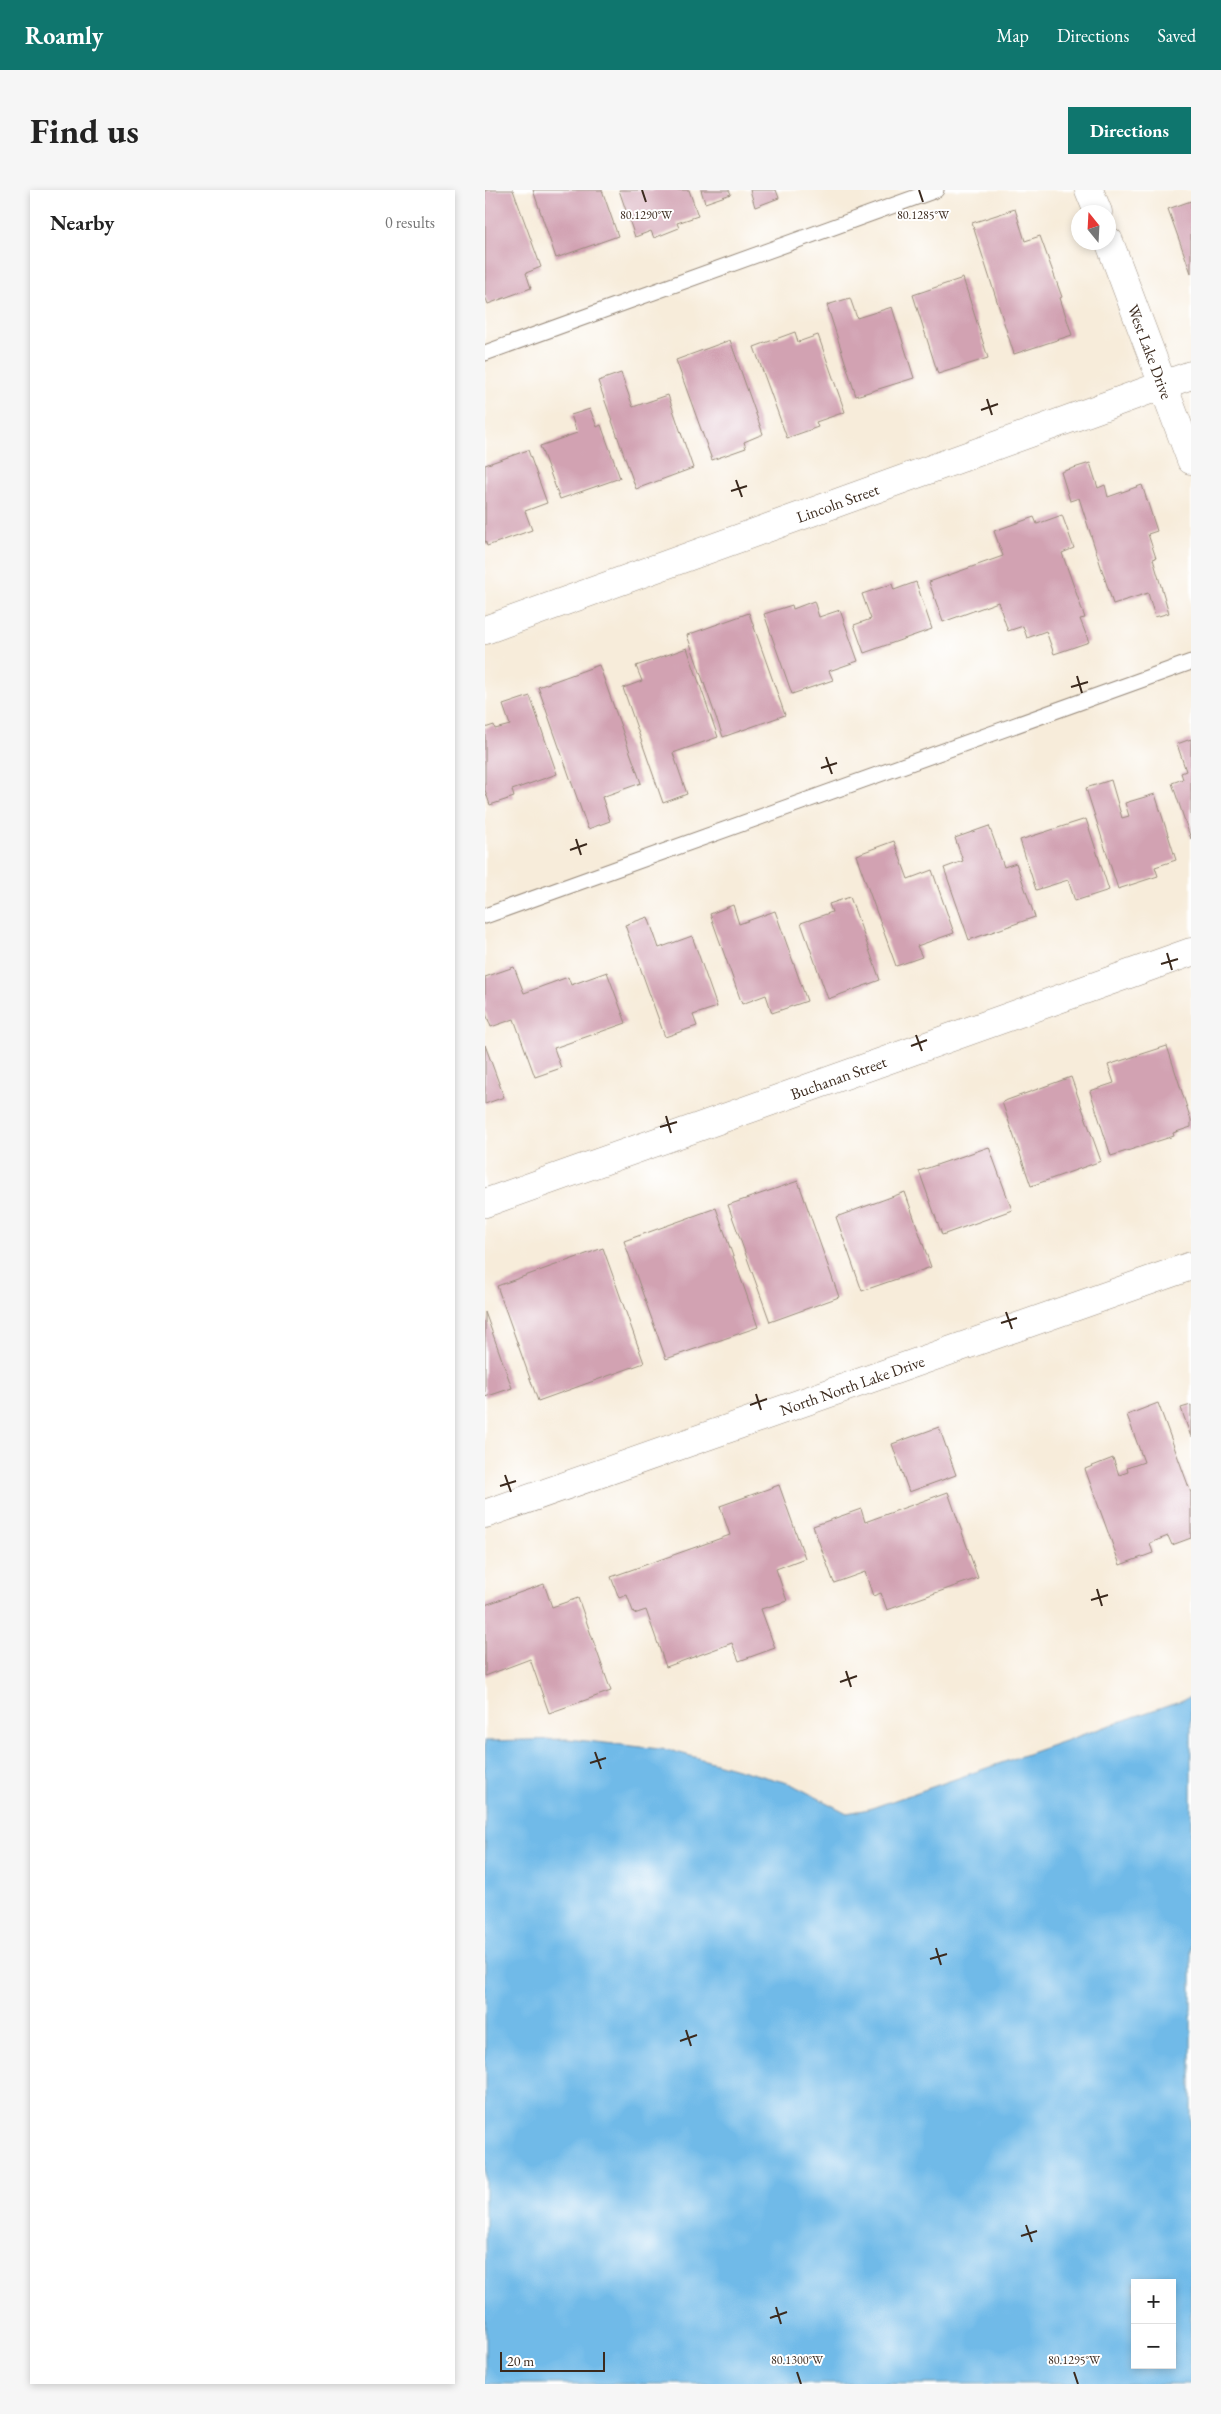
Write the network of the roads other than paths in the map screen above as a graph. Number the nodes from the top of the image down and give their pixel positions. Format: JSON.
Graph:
{"nodes":[{"id":1,"x":936,"y":190,"type":"edge"},
{"id":2,"x":1089,"y":190,"type":"edge"},
{"id":3,"x":1095,"y":205,"type":"edge"},
{"id":4,"x":1112,"y":250,"type":"edge"},
{"id":5,"x":485,"y":353,"type":"edge"},
{"id":6,"x":1191,"y":375,"type":"edge"},
{"id":7,"x":1163,"y":385,"type":"junction"},
{"id":8,"x":1191,"y":460,"type":"edge"},
{"id":9,"x":485,"y":630,"type":"edge"},
{"id":10,"x":1191,"y":662,"type":"edge"},
{"id":11,"x":485,"y":916,"type":"edge"},
{"id":12,"x":1191,"y":952,"type":"edge"},
{"id":13,"x":485,"y":1203,"type":"edge"},
{"id":14,"x":1191,"y":1266,"type":"edge"},
{"id":15,"x":485,"y":1514,"type":"edge"}],
"edges":[{"from":1,"to":5,"type":"lane"},
{"from":2,"to":3,"type":"street"},
{"from":4,"to":7,"type":"street","name":"West Lake Drive"},
{"from":6,"to":7,"type":"street","name":"Lincoln Street"},
{"from":7,"to":8,"type":"street","name":"West Lake Drive"},
{"from":7,"to":9,"type":"street","name":"Lincoln Street"},
{"from":10,"to":11,"type":"lane"},
{"from":12,"to":13,"type":"street","name":"Buchanan Street"},
{"from":14,"to":15,"type":"street","name":"North North Lake Drive"}]}
